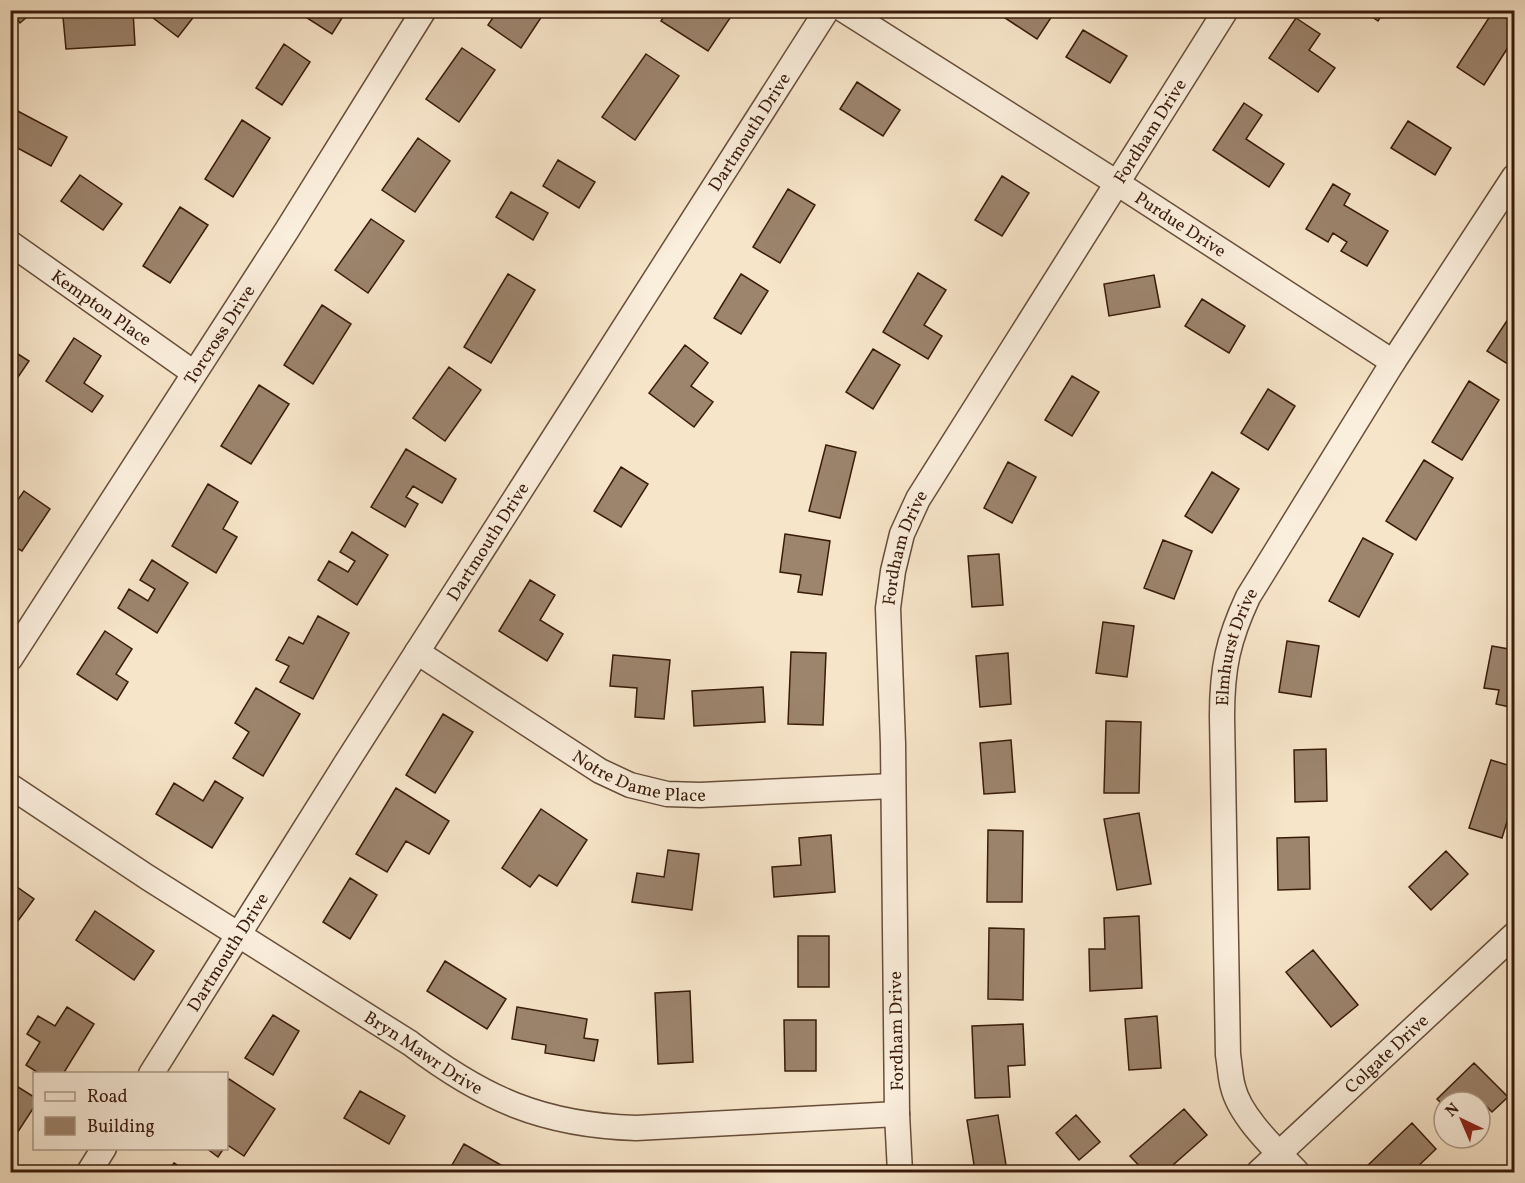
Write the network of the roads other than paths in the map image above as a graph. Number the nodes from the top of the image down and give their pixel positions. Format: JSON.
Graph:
{"nodes":[{"id":1,"x":424,"y":10,"type":"edge"},
{"id":2,"x":827,"y":10,"type":"edge"},
{"id":3,"x":844,"y":10,"type":"edge"},
{"id":4,"x":1226,"y":10,"type":"edge"},
{"id":5,"x":1515,"y":177,"type":"edge"},
{"id":6,"x":1117,"y":183,"type":"junction"},
{"id":7,"x":10,"y":243,"type":"edge"},
{"id":8,"x":1393,"y":362,"type":"junction"},
{"id":9,"x":194,"y":373,"type":"junction"},
{"id":10,"x":417,"y":652,"type":"junction"},
{"id":11,"x":10,"y":659,"type":"edge"},
{"id":12,"x":10,"y":786,"type":"edge"},
{"id":13,"x":893,"y":786,"type":"junction"},
{"id":14,"x":238,"y":934,"type":"junction"},
{"id":15,"x":1515,"y":935,"type":"edge"},
{"id":16,"x":152,"y":1072,"type":"edge"},
{"id":17,"x":897,"y":1114,"type":"junction"},
{"id":18,"x":103,"y":1150,"type":"edge"},
{"id":19,"x":1279,"y":1154,"type":"junction"},
{"id":20,"x":89,"y":1173,"type":"edge"},
{"id":21,"x":900,"y":1173,"type":"edge"},
{"id":22,"x":1259,"y":1173,"type":"edge"},
{"id":23,"x":1296,"y":1173,"type":"edge"}],
"edges":[{"from":1,"to":9,"type":"street","name":"Torcross Drive"},
{"from":2,"to":10,"type":"street","name":"Dartmouth Drive"},
{"from":3,"to":6,"type":"street","name":"Purdue Drive"},
{"from":4,"to":6,"type":"street","name":"Fordham Drive"},
{"from":5,"to":8,"type":"street","name":"Elmhurst Drive"},
{"from":6,"to":8,"type":"street","name":"Purdue Drive"},
{"from":6,"to":13,"type":"street","name":"Fordham Drive"},
{"from":7,"to":9,"type":"street","name":"Kempton Place"},
{"from":8,"to":19,"type":"street","name":"Elmhurst Drive"},
{"from":9,"to":11,"type":"street","name":"Torcross Drive"},
{"from":10,"to":13,"type":"street","name":"Notre Dame Place"},
{"from":10,"to":14,"type":"street","name":"Dartmouth Drive"},
{"from":12,"to":14,"type":"street","name":"Bryn Mawr Drive"},
{"from":13,"to":17,"type":"street","name":"Fordham Drive"},
{"from":14,"to":16,"type":"street","name":"Dartmouth Drive"},
{"from":14,"to":17,"type":"street","name":"Bryn Mawr Drive"},
{"from":15,"to":19,"type":"street","name":"Colgate Drive"},
{"from":17,"to":21,"type":"street","name":"Fordham Drive"},
{"from":18,"to":20,"type":"street"},
{"from":19,"to":22,"type":"street","name":"Colgate Drive"},
{"from":19,"to":23,"type":"street","name":"Elmhurst Drive"}]}
